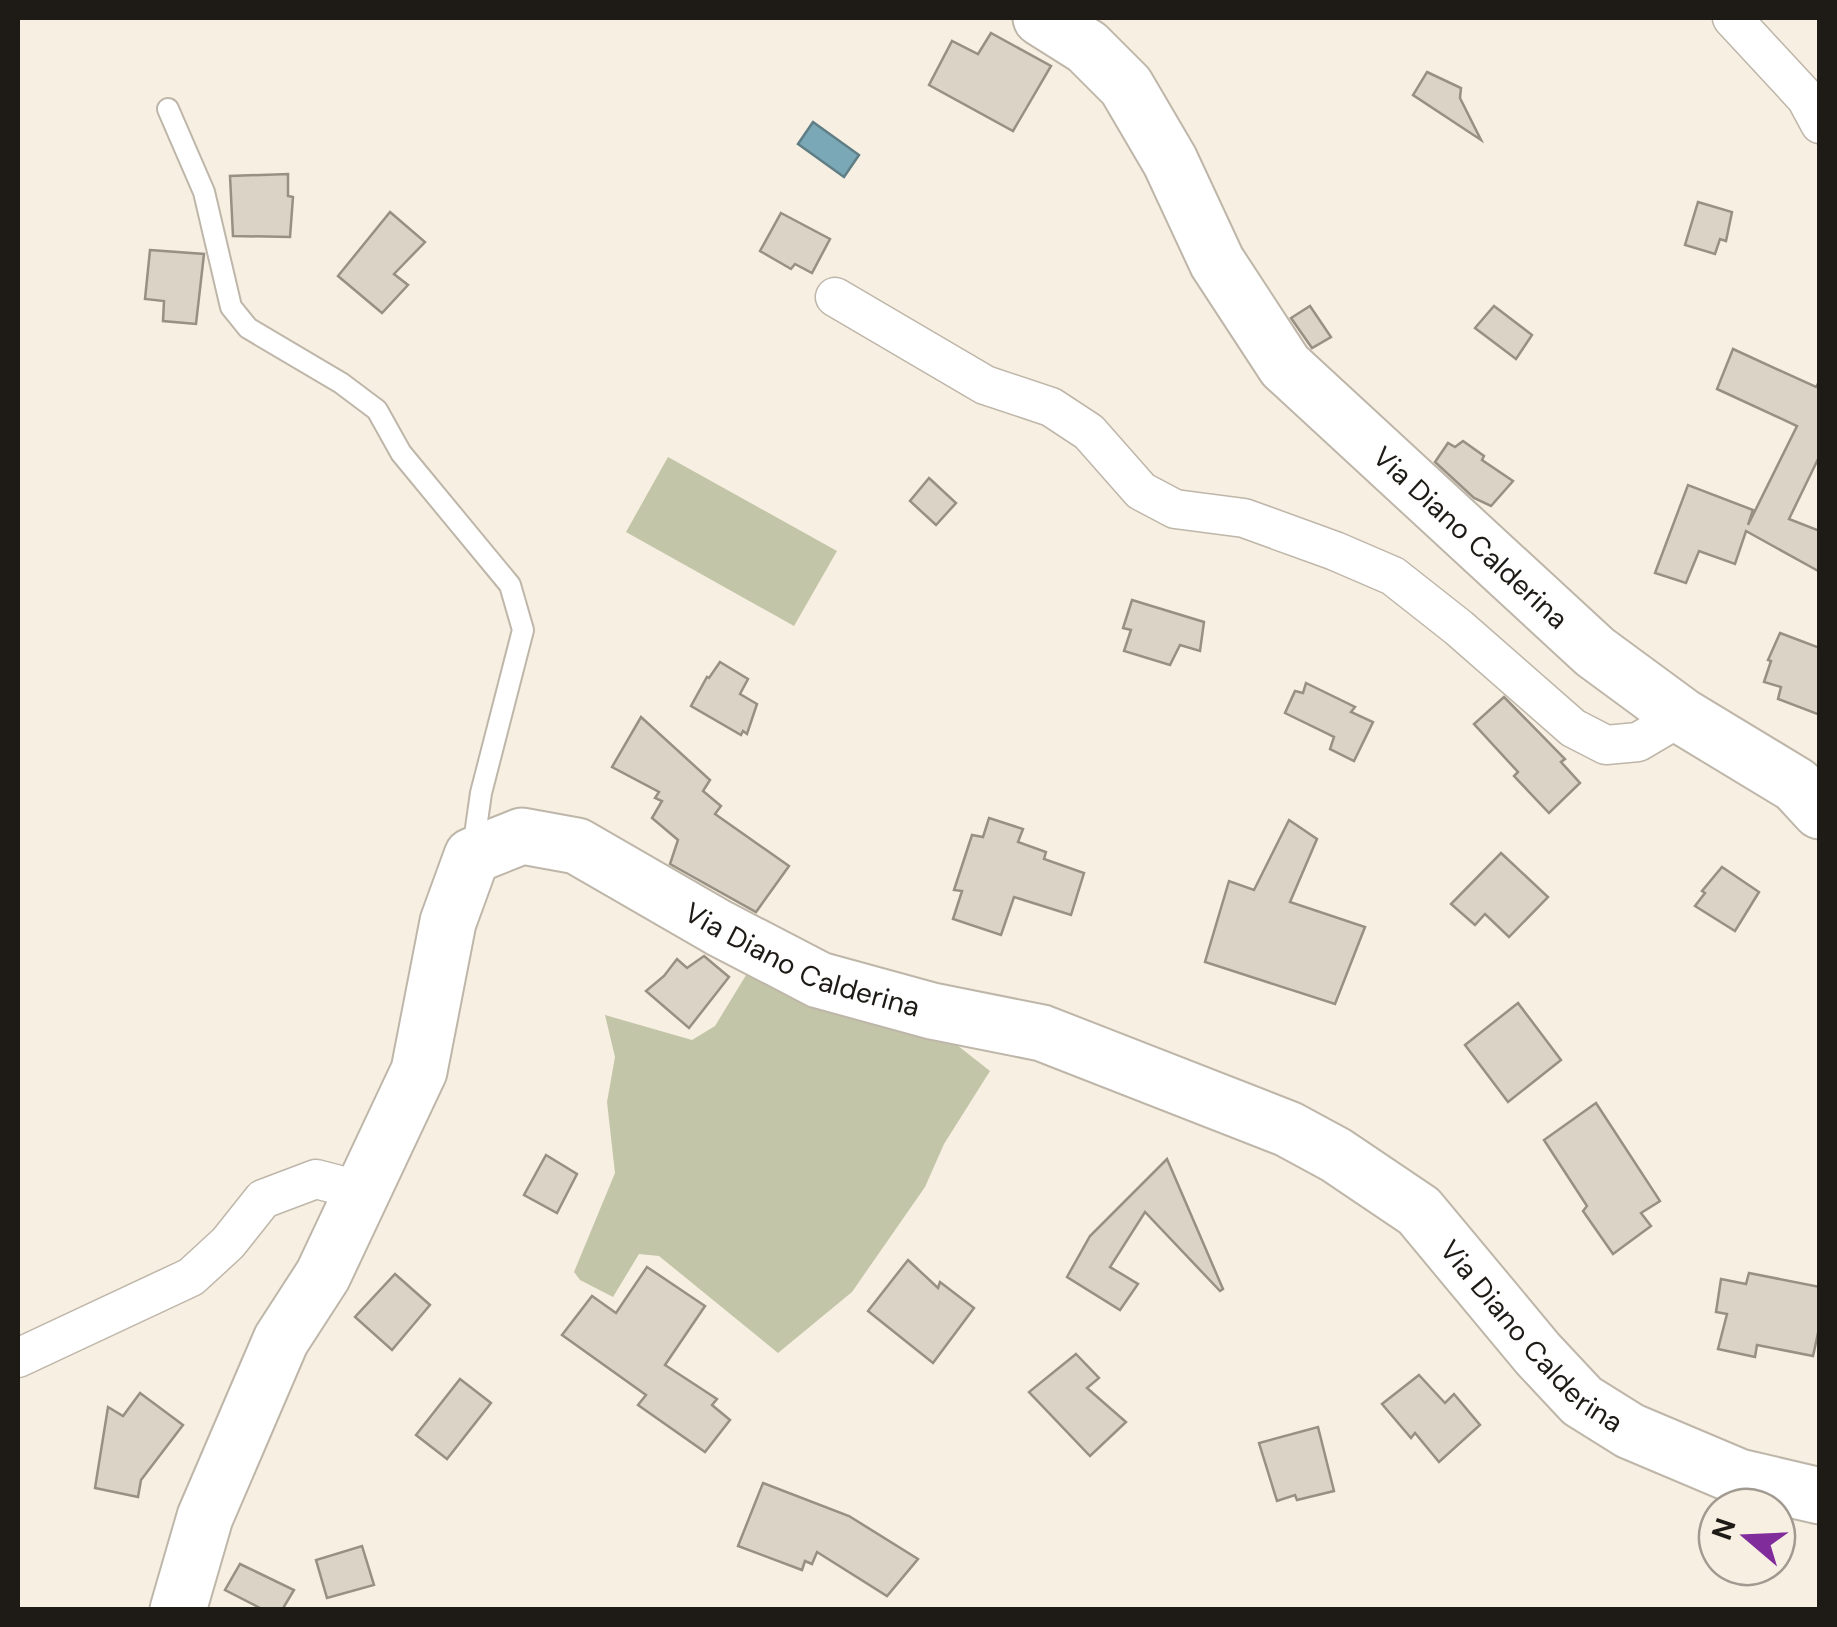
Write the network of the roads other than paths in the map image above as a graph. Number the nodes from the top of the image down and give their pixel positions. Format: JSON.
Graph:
{"nodes":[{"id":1,"x":1040,"y":18,"type":"edge"},
{"id":2,"x":1732,"y":18,"type":"edge"},
{"id":3,"x":168,"y":109,"type":"dead end"},
{"id":4,"x":1820,"y":124,"type":"edge"},
{"id":5,"x":835,"y":297,"type":"dead end"},
{"id":6,"x":1682,"y":716,"type":"junction"},
{"id":7,"x":1812,"y":794,"type":"edge"},
{"id":8,"x":472,"y":856,"type":"junction"},
{"id":9,"x":362,"y":1191,"type":"junction"},
{"id":10,"x":18,"y":1358,"type":"edge"},
{"id":11,"x":1820,"y":1496,"type":"edge"},
{"id":12,"x":178,"y":1610,"type":"edge"}],
"edges":[{"from":1,"to":6,"type":"main road","name":"Via Diano Calderina"},
{"from":2,"to":4,"type":"street"},
{"from":3,"to":8,"type":"lane"},
{"from":5,"to":6,"type":"street"},
{"from":6,"to":7,"type":"main road","name":"Via Diano Calderina"},
{"from":8,"to":9,"type":"main road"},
{"from":8,"to":11,"type":"main road","name":"Via Diano Calderina"},
{"from":9,"to":10,"type":"street"},
{"from":9,"to":12,"type":"main road"}]}
